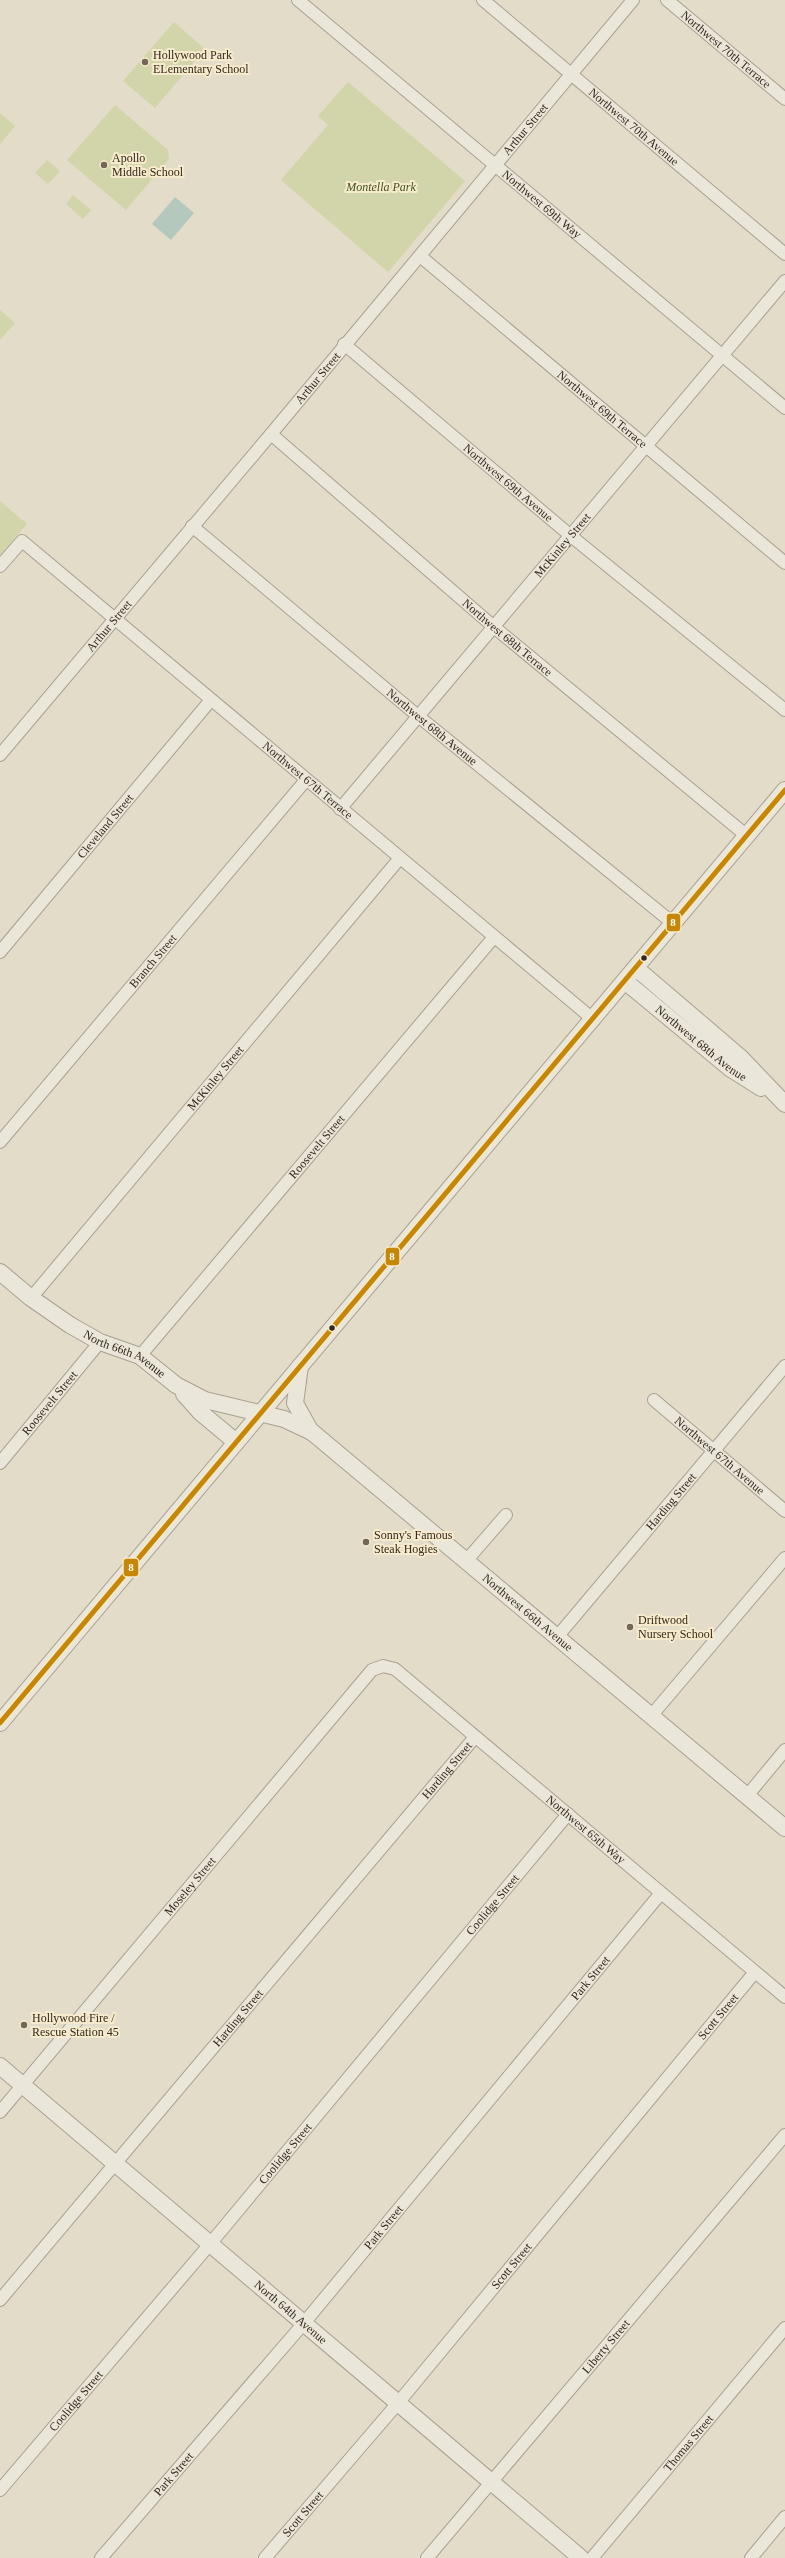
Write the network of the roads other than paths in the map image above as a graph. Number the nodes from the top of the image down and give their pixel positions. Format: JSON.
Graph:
{"nodes":[{"id":1,"x":298,"y":0,"type":"edge"},
{"id":2,"x":483,"y":0,"type":"edge"},
{"id":3,"x":633,"y":0,"type":"edge"},
{"id":4,"x":667,"y":0,"type":"edge"},
{"id":5,"x":572,"y":74,"type":"junction"},
{"id":6,"x":785,"y":99,"type":"edge"},
{"id":7,"x":495,"y":165,"type":"junction"},
{"id":8,"x":785,"y":254,"type":"edge"},
{"id":9,"x":420,"y":256,"type":"junction"},
{"id":10,"x":785,"y":281,"type":"edge"},
{"id":11,"x":344,"y":344,"type":"junction"},
{"id":12,"x":722,"y":355,"type":"junction"},
{"id":13,"x":785,"y":408,"type":"edge"},
{"id":14,"x":271,"y":434,"type":"junction"},
{"id":15,"x":646,"y":446,"type":"junction"},
{"id":16,"x":192,"y":526,"type":"junction"},
{"id":17,"x":570,"y":536,"type":"junction"},
{"id":18,"x":785,"y":563,"type":"edge"},
{"id":19,"x":0,"y":566,"type":"edge"},
{"id":20,"x":113,"y":618,"type":"junction"},
{"id":21,"x":494,"y":627,"type":"junction"},
{"id":22,"x":210,"y":701,"type":"junction"},
{"id":23,"x":785,"y":710,"type":"edge"},
{"id":24,"x":418,"y":716,"type":"junction"},
{"id":25,"x":0,"y":755,"type":"edge"},
{"id":26,"x":306,"y":780,"type":"junction"},
{"id":27,"x":785,"y":790,"type":"edge"},
{"id":28,"x":340,"y":809,"type":"junction"},
{"id":29,"x":747,"y":836,"type":"junction"},
{"id":30,"x":400,"y":858,"type":"junction"},
{"id":31,"x":674,"y":924,"type":"junction"},
{"id":32,"x":494,"y":937,"type":"junction"},
{"id":33,"x":0,"y":952,"type":"edge"},
{"id":34,"x":637,"y":969,"type":"junction"},
{"id":35,"x":626,"y":982,"type":"junction"},
{"id":36,"x":594,"y":1020,"type":"junction"},
{"id":37,"x":783,"y":1102,"type":"edge"},
{"id":38,"x":0,"y":1142,"type":"edge"},
{"id":39,"x":0,"y":1272,"type":"edge"},
{"id":40,"x":32,"y":1298,"type":"junction"},
{"id":41,"x":100,"y":1342,"type":"junction"},
{"id":42,"x":140,"y":1356,"type":"junction"},
{"id":43,"x":300,"y":1365,"type":"junction"},
{"id":44,"x":785,"y":1366,"type":"edge"},
{"id":45,"x":176,"y":1385,"type":"junction"},
{"id":46,"x":654,"y":1400,"type":"dead end"},
{"id":47,"x":260,"y":1412,"type":"junction"},
{"id":48,"x":312,"y":1432,"type":"junction"},
{"id":49,"x":236,"y":1442,"type":"junction"},
{"id":50,"x":714,"y":1451,"type":"junction"},
{"id":51,"x":0,"y":1464,"type":"edge"},
{"id":52,"x":785,"y":1511,"type":"edge"},
{"id":53,"x":506,"y":1515,"type":"dead end"},
{"id":54,"x":785,"y":1558,"type":"edge"},
{"id":55,"x":466,"y":1561,"type":"junction"},
{"id":56,"x":557,"y":1637,"type":"junction"},
{"id":57,"x":383,"y":1666,"type":"joint"},
{"id":58,"x":651,"y":1716,"type":"junction"},
{"id":59,"x":0,"y":1723,"type":"edge"},
{"id":60,"x":475,"y":1737,"type":"junction"},
{"id":61,"x":785,"y":1750,"type":"edge"},
{"id":62,"x":747,"y":1796,"type":"junction"},
{"id":63,"x":568,"y":1814,"type":"junction"},
{"id":64,"x":785,"y":1828,"type":"edge"},
{"id":65,"x":661,"y":1893,"type":"junction"},
{"id":66,"x":755,"y":1972,"type":"junction"},
{"id":67,"x":785,"y":1997,"type":"edge"},
{"id":68,"x":0,"y":2066,"type":"edge"},
{"id":69,"x":23,"y":2085,"type":"junction"},
{"id":70,"x":0,"y":2112,"type":"edge"},
{"id":71,"x":785,"y":2135,"type":"edge"},
{"id":72,"x":116,"y":2164,"type":"junction"},
{"id":73,"x":210,"y":2244,"type":"junction"},
{"id":74,"x":0,"y":2300,"type":"edge"},
{"id":75,"x":304,"y":2323,"type":"junction"},
{"id":76,"x":785,"y":2328,"type":"edge"},
{"id":77,"x":398,"y":2403,"type":"junction"},
{"id":78,"x":492,"y":2482,"type":"junction"},
{"id":79,"x":0,"y":2490,"type":"edge"},
{"id":80,"x":785,"y":2517,"type":"edge"},
{"id":81,"x":101,"y":2558,"type":"edge"},
{"id":82,"x":265,"y":2558,"type":"edge"},
{"id":83,"x":427,"y":2558,"type":"edge"},
{"id":84,"x":581,"y":2558,"type":"edge"},
{"id":85,"x":592,"y":2558,"type":"edge"},
{"id":86,"x":751,"y":2558,"type":"edge"}],
"edges":[{"from":1,"to":7,"type":"street","name":"Northwest 69th Way"},
{"from":2,"to":5,"type":"street","name":"Northwest 70th Avenue"},
{"from":3,"to":5,"type":"street","name":"Arthur Street"},
{"from":4,"to":6,"type":"street","name":"Northwest 70th Terrace"},
{"from":5,"to":7,"type":"street","name":"Arthur Street"},
{"from":5,"to":8,"type":"street","name":"Northwest 70th Avenue"},
{"from":7,"to":9,"type":"street","name":"Arthur Street"},
{"from":7,"to":12,"type":"street","name":"Northwest 69th Way"},
{"from":9,"to":11,"type":"street","name":"Arthur Street"},
{"from":9,"to":15,"type":"street","name":"Northwest 69th Terrace"},
{"from":10,"to":12,"type":"street","name":"McKinley Street"},
{"from":11,"to":14,"type":"street","name":"Arthur Street"},
{"from":11,"to":17,"type":"street","name":"Northwest 69th Avenue"},
{"from":12,"to":13,"type":"street","name":"Northwest 69th Way"},
{"from":12,"to":15,"type":"street","name":"McKinley Street"},
{"from":14,"to":16,"type":"street","name":"Arthur Street"},
{"from":14,"to":21,"type":"street","name":"Northwest 68th Terrace"},
{"from":15,"to":17,"type":"street","name":"McKinley Street"},
{"from":15,"to":18,"type":"street","name":"Northwest 69th Terrace"},
{"from":16,"to":20,"type":"street","name":"Arthur Street"},
{"from":16,"to":24,"type":"street","name":"Northwest 68th Avenue"},
{"from":17,"to":21,"type":"street","name":"McKinley Street"},
{"from":17,"to":23,"type":"street","name":"Northwest 69th Avenue"},
{"from":19,"to":20,"type":"street","name":"Northwest 67th Terrace"},
{"from":20,"to":22,"type":"street","name":"Northwest 67th Terrace"},
{"from":20,"to":25,"type":"street","name":"Arthur Street"},
{"from":21,"to":24,"type":"street","name":"McKinley Street"},
{"from":21,"to":29,"type":"street","name":"Northwest 68th Terrace"},
{"from":22,"to":26,"type":"street","name":"Northwest 67th Terrace"},
{"from":22,"to":33,"type":"street","name":"Cleveland Street"},
{"from":24,"to":28,"type":"street","name":"McKinley Street"},
{"from":24,"to":31,"type":"street","name":"Northwest 68th Avenue"},
{"from":26,"to":28,"type":"street","name":"Northwest 67th Terrace"},
{"from":26,"to":38,"type":"street","name":"Branch Street"},
{"from":27,"to":29,"type":"street"},
{"from":28,"to":30,"type":"street","name":"Northwest 67th Terrace"},
{"from":29,"to":31,"type":"street"},
{"from":30,"to":32,"type":"street","name":"Northwest 67th Terrace"},
{"from":30,"to":40,"type":"street","name":"McKinley Street"},
{"from":31,"to":34,"type":"street"},
{"from":32,"to":36,"type":"street","name":"Northwest 67th Terrace"},
{"from":32,"to":42,"type":"street","name":"Roosevelt Street"},
{"from":34,"to":35,"type":"street"},
{"from":34,"to":37,"type":"street","name":"Northwest 68th Avenue"},
{"from":35,"to":36,"type":"street"},
{"from":35,"to":37,"type":"street","name":"Northwest 68th Avenue"},
{"from":36,"to":43,"type":"street"},
{"from":39,"to":40,"type":"street","name":"North 66th Avenue"},
{"from":40,"to":41,"type":"street","name":"North 66th Avenue"},
{"from":41,"to":42,"type":"street","name":"North 66th Avenue"},
{"from":41,"to":51,"type":"street","name":"Roosevelt Street"},
{"from":42,"to":45,"type":"street","name":"North 66th Avenue"},
{"from":43,"to":47,"type":"street"},
{"from":43,"to":48,"type":"street"},
{"from":44,"to":50,"type":"street","name":"Harding Street"},
{"from":45,"to":47,"type":"street","name":"North 66th Avenue"},
{"from":45,"to":49,"type":"street"},
{"from":46,"to":50,"type":"street","name":"Northwest 67th Avenue"},
{"from":47,"to":48,"type":"street","name":"Northwest 66th Avenue"},
{"from":47,"to":49,"type":"street"},
{"from":48,"to":55,"type":"street","name":"Northwest 66th Avenue"},
{"from":49,"to":59,"type":"street"},
{"from":50,"to":52,"type":"street","name":"Northwest 67th Avenue"},
{"from":50,"to":56,"type":"street","name":"Harding Street"},
{"from":53,"to":55,"type":"street"},
{"from":54,"to":58,"type":"street"},
{"from":55,"to":56,"type":"street","name":"Northwest 66th Avenue"},
{"from":56,"to":58,"type":"street","name":"Northwest 66th Avenue"},
{"from":57,"to":60,"type":"street","name":"Northwest 65th Way"},
{"from":57,"to":69,"type":"street","name":"Moseley Street"},
{"from":58,"to":62,"type":"street","name":"Northwest 66th Avenue"},
{"from":60,"to":63,"type":"street","name":"Northwest 65th Way"},
{"from":60,"to":72,"type":"street","name":"Harding Street"},
{"from":61,"to":62,"type":"street"},
{"from":62,"to":64,"type":"street","name":"Northwest 66th Avenue"},
{"from":63,"to":65,"type":"street","name":"Northwest 65th Way"},
{"from":63,"to":73,"type":"street","name":"Coolidge Street"},
{"from":65,"to":66,"type":"street","name":"Northwest 65th Way"},
{"from":65,"to":75,"type":"street","name":"Park Street"},
{"from":66,"to":67,"type":"street","name":"Northwest 65th Way"},
{"from":66,"to":77,"type":"street","name":"Scott Street"},
{"from":68,"to":69,"type":"street","name":"North 64th Avenue"},
{"from":69,"to":70,"type":"street","name":"Moseley Street"},
{"from":69,"to":72,"type":"street","name":"North 64th Avenue"},
{"from":71,"to":78,"type":"street","name":"Liberty Street"},
{"from":72,"to":73,"type":"street","name":"North 64th Avenue"},
{"from":72,"to":74,"type":"street","name":"Harding Street"},
{"from":73,"to":75,"type":"street","name":"North 64th Avenue"},
{"from":73,"to":79,"type":"street","name":"Coolidge Street"},
{"from":75,"to":77,"type":"street","name":"North 64th Avenue"},
{"from":75,"to":81,"type":"street","name":"Park Street"},
{"from":76,"to":85,"type":"street","name":"Thomas Street"},
{"from":77,"to":78,"type":"street","name":"North 64th Avenue"},
{"from":77,"to":82,"type":"street","name":"Scott Street"},
{"from":78,"to":83,"type":"street","name":"Liberty Street"},
{"from":78,"to":84,"type":"street","name":"North 64th Avenue"},
{"from":80,"to":86,"type":"street"}]}
